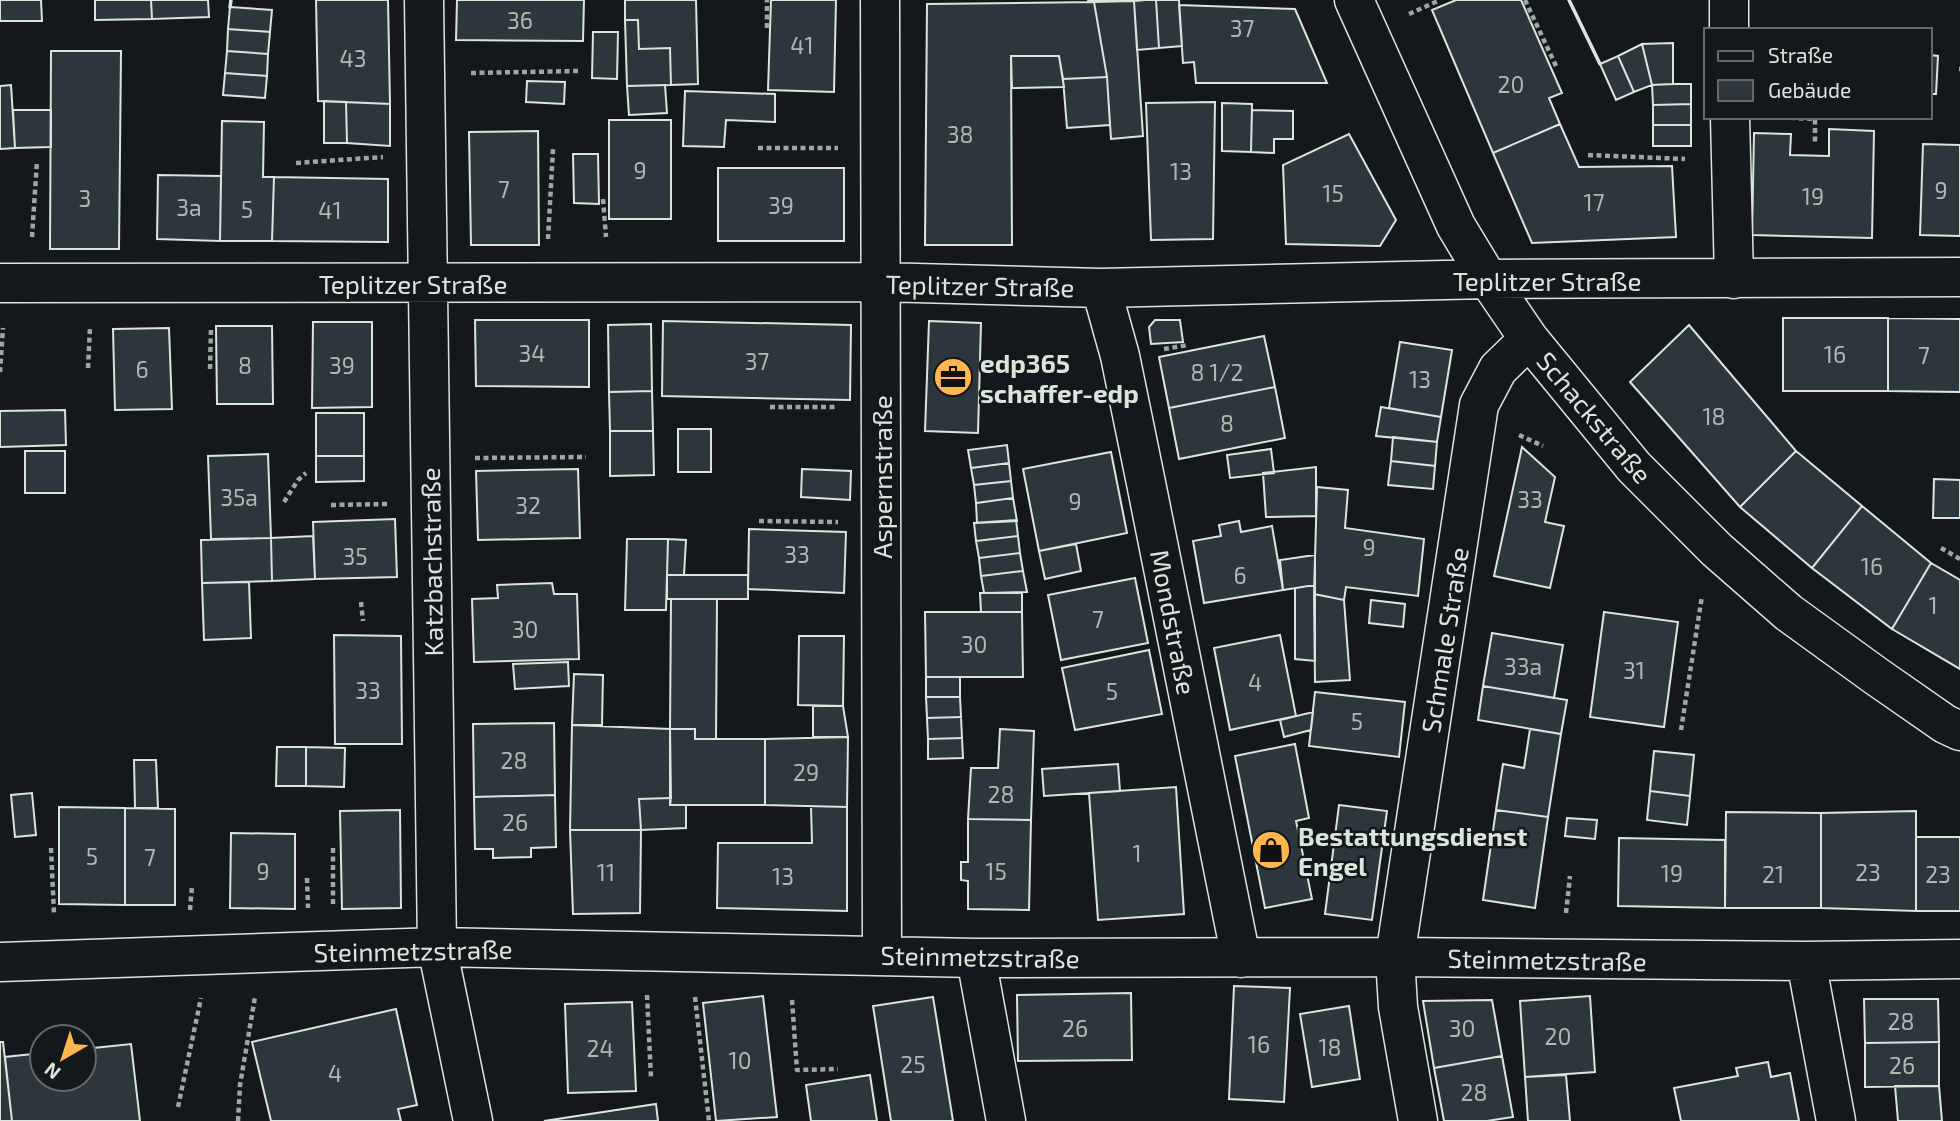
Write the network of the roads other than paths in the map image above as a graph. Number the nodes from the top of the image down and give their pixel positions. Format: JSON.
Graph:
{"nodes":[{"id":1,"x":424,"y":0,"type":"edge"},
{"id":2,"x":880,"y":0,"type":"edge"},
{"id":3,"x":1354,"y":0,"type":"edge"},
{"id":4,"x":1729,"y":0,"type":"edge"},
{"id":5,"x":1729,"y":28,"type":"edge"},
{"id":6,"x":1730,"y":119,"type":"edge"},
{"id":7,"x":1960,"y":277,"type":"edge"},
{"id":8,"x":1488,"y":279,"type":"junction"},
{"id":9,"x":1734,"y":279,"type":"junction"},
{"id":10,"x":880,"y":282,"type":"junction"},
{"id":11,"x":428,"y":283,"type":"junction"},
{"id":12,"x":14,"y":284,"type":"edge"},
{"id":13,"x":1101,"y":288,"type":"junction"},
{"id":14,"x":1529,"y":339,"type":"junction"},
{"id":15,"x":1960,"y":731,"type":"edge"},
{"id":16,"x":437,"y":947,"type":"junction"},
{"id":17,"x":883,"y":955,"type":"junction"},
{"id":18,"x":1241,"y":957,"type":"junction"},
{"id":19,"x":1395,"y":957,"type":"junction"},
{"id":20,"x":976,"y":958,"type":"junction"},
{"id":21,"x":1960,"y":959,"type":"edge"},
{"id":22,"x":1806,"y":961,"type":"junction"},
{"id":23,"x":0,"y":962,"type":"edge"},
{"id":24,"x":472,"y":1121,"type":"edge"},
{"id":25,"x":1006,"y":1121,"type":"edge"},
{"id":26,"x":1418,"y":1121,"type":"edge"},
{"id":27,"x":1836,"y":1121,"type":"edge"}],
"edges":[{"from":1,"to":11,"type":"street","name":"Katzbachstraße"},
{"from":2,"to":10,"type":"street","name":"Aspernstraße"},
{"from":3,"to":8,"type":"street","name":"Schackstraße"},
{"from":4,"to":5,"type":"street"},
{"from":6,"to":9,"type":"street"},
{"from":7,"to":9,"type":"street","name":"Teplitzer Straße"},
{"from":8,"to":9,"type":"street","name":"Teplitzer Straße"},
{"from":8,"to":13,"type":"street","name":"Teplitzer Straße"},
{"from":8,"to":14,"type":"street","name":"Schackstraße"},
{"from":10,"to":11,"type":"street","name":"Teplitzer Straße"},
{"from":10,"to":13,"type":"street","name":"Teplitzer Straße"},
{"from":10,"to":17,"type":"street","name":"Aspernstraße"},
{"from":11,"to":12,"type":"street","name":"Teplitzer Straße"},
{"from":11,"to":16,"type":"street","name":"Katzbachstraße"},
{"from":13,"to":18,"type":"street","name":"Mondstraße"},
{"from":14,"to":15,"type":"street","name":"Schackstraße"},
{"from":14,"to":19,"type":"street","name":"Schmale Straße"},
{"from":16,"to":17,"type":"street","name":"Steinmetzstraße"},
{"from":16,"to":23,"type":"street","name":"Steinmetzstraße"},
{"from":16,"to":24,"type":"street","name":"Katzbachstraße"},
{"from":17,"to":20,"type":"street","name":"Steinmetzstraße"},
{"from":18,"to":19,"type":"street","name":"Steinmetzstraße"},
{"from":18,"to":20,"type":"street","name":"Steinmetzstraße"},
{"from":19,"to":22,"type":"street","name":"Steinmetzstraße"},
{"from":19,"to":26,"type":"street","name":"Schmale Straße"},
{"from":20,"to":25,"type":"street"},
{"from":21,"to":22,"type":"street","name":"Steinmetzstraße"},
{"from":22,"to":27,"type":"street"}]}
